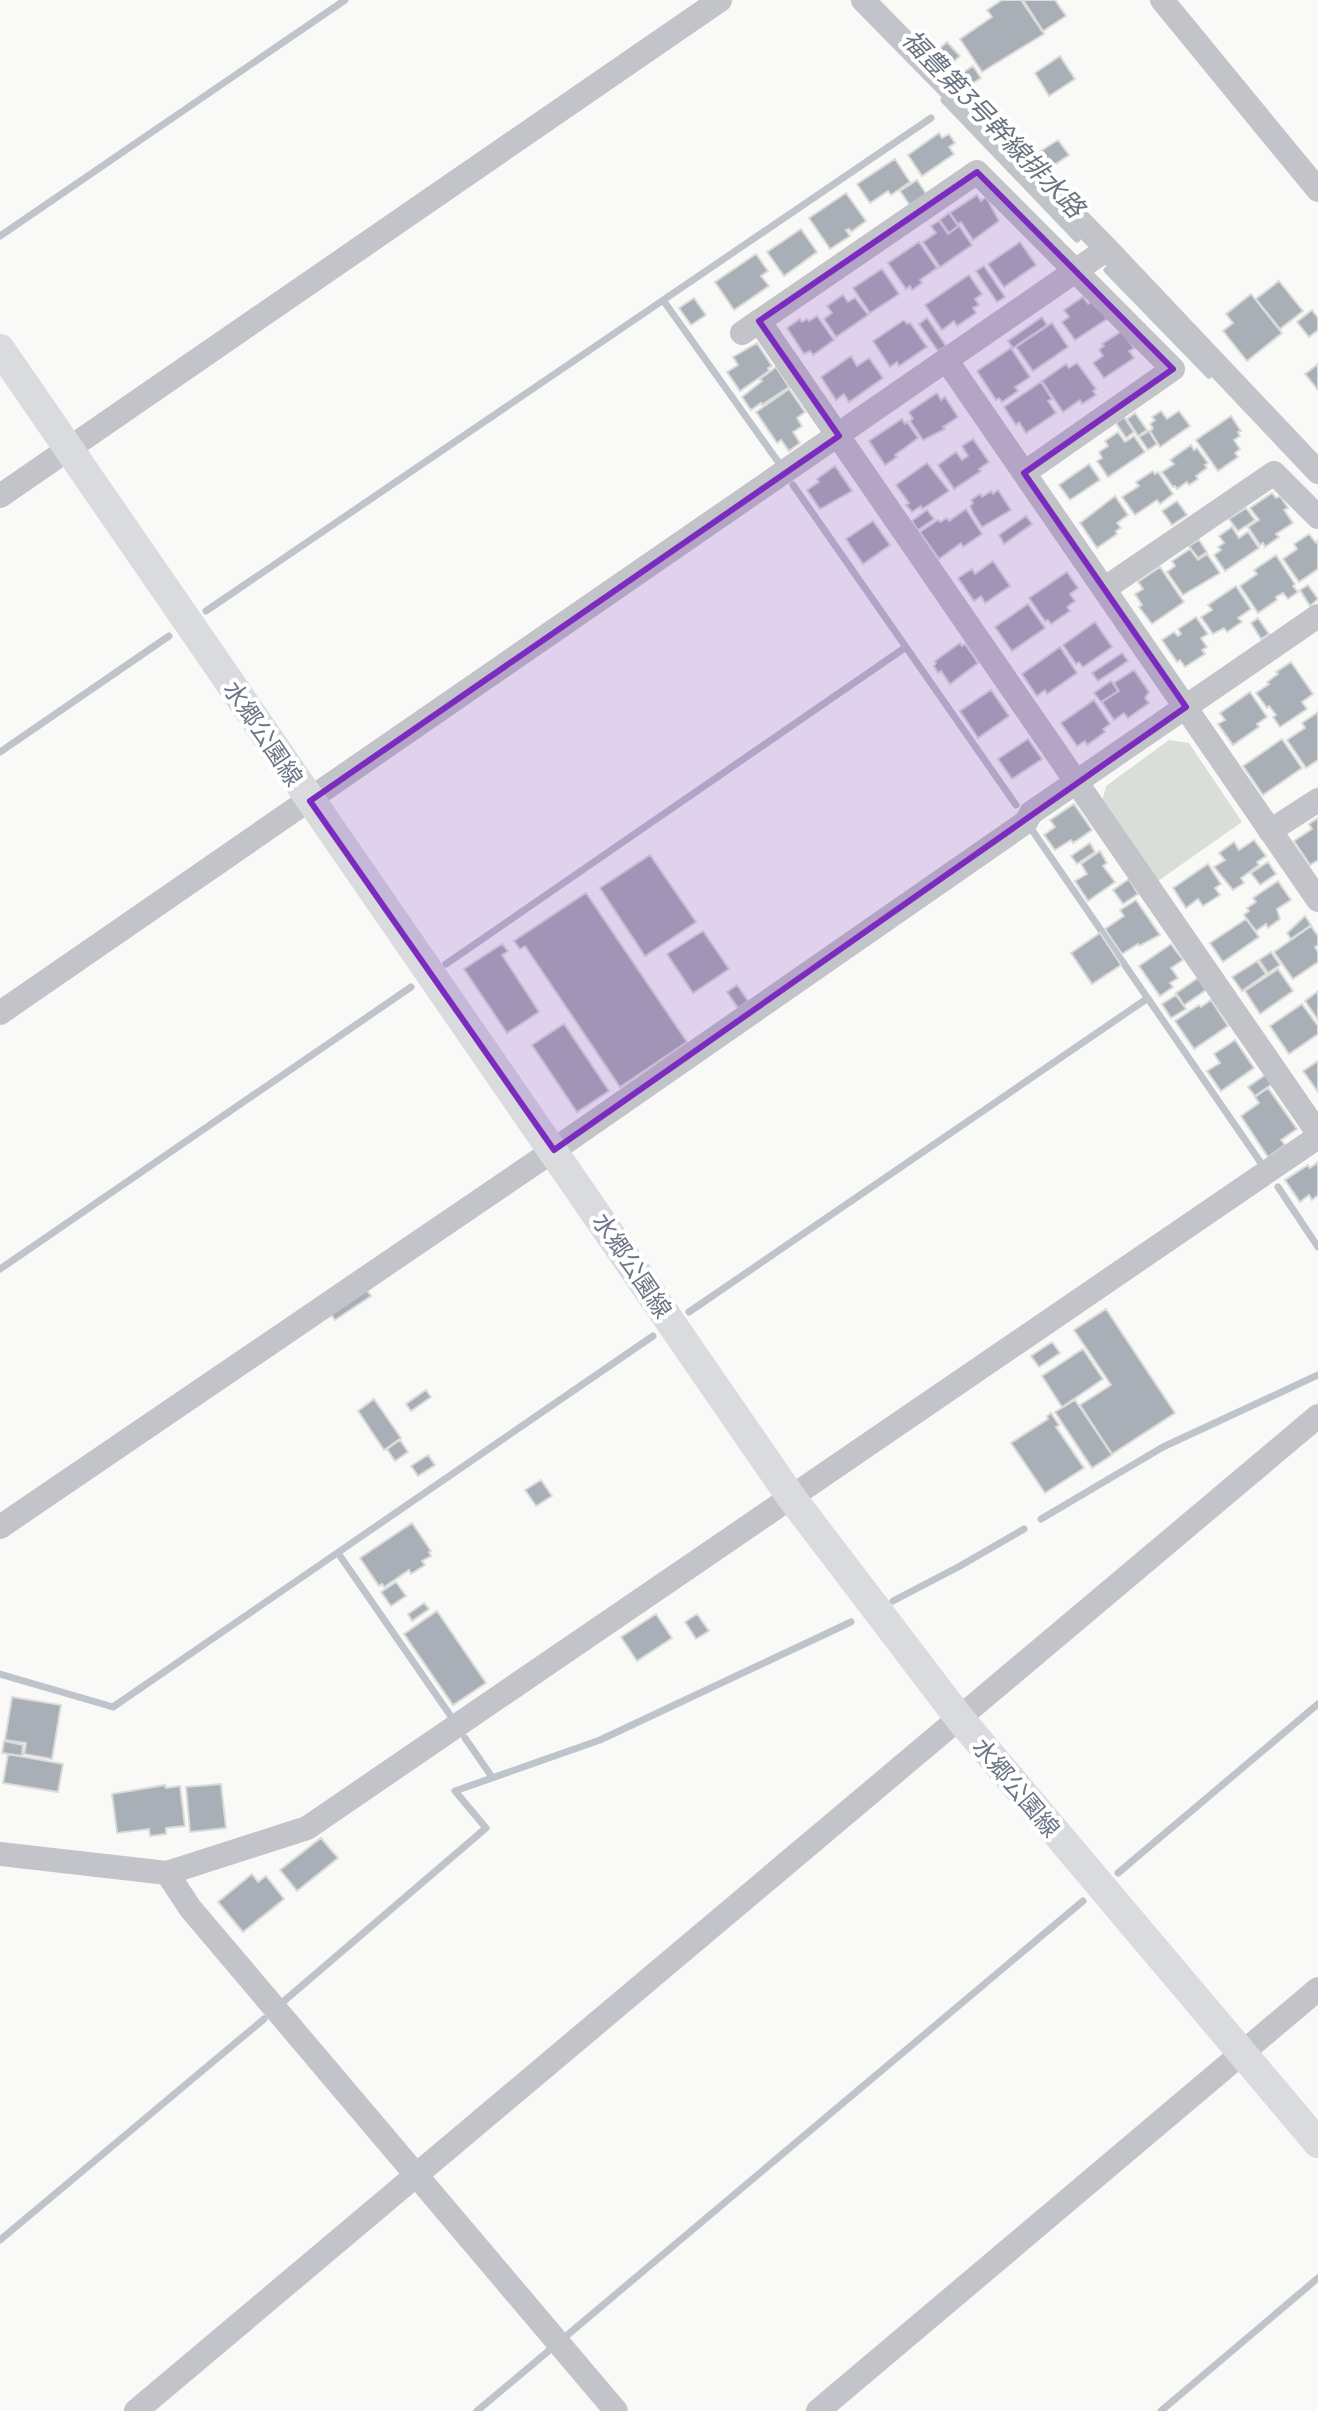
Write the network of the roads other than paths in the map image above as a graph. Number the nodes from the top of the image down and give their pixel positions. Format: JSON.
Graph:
{"nodes":[{"id":1,"x":720,"y":0,"type":"edge"},
{"id":2,"x":863,"y":0,"type":"edge"},
{"id":3,"x":1162,"y":0,"type":"edge"},
{"id":4,"x":1318,"y":190,"type":"edge"},
{"id":5,"x":1107,"y":249,"type":"junction"},
{"id":6,"x":1077,"y":270,"type":"junction"},
{"id":7,"x":0,"y":349,"type":"edge"},
{"id":8,"x":947,"y":361,"type":"junction"},
{"id":9,"x":839,"y":436,"type":"junction"},
{"id":10,"x":70,"y":449,"type":"junction"},
{"id":11,"x":1318,"y":472,"type":"edge"},
{"id":12,"x":1024,"y":473,"type":"junction"},
{"id":13,"x":0,"y":496,"type":"edge"},
{"id":14,"x":1318,"y":517,"type":"edge"},
{"id":15,"x":1104,"y":589,"type":"junction"},
{"id":16,"x":1318,"y":616,"type":"edge"},
{"id":17,"x":1186,"y":707,"type":"junction"},
{"id":18,"x":1077,"y":781,"type":"junction"},
{"id":19,"x":1318,"y":800,"type":"edge"},
{"id":20,"x":310,"y":801,"type":"junction"},
{"id":21,"x":1270,"y":831,"type":"junction"},
{"id":22,"x":1318,"y":900,"type":"edge"},
{"id":23,"x":0,"y":1013,"type":"edge"},
{"id":24,"x":1318,"y":1135,"type":"edge"},
{"id":25,"x":554,"y":1150,"type":"junction"},
{"id":26,"x":1318,"y":1416,"type":"edge"},
{"id":27,"x":791,"y":1497,"type":"junction"},
{"id":28,"x":0,"y":1527,"type":"edge"},
{"id":29,"x":960,"y":1719,"type":"junction"},
{"id":30,"x":0,"y":1854,"type":"edge"},
{"id":31,"x":167,"y":1873,"type":"junction"},
{"id":32,"x":1318,"y":1989,"type":"edge"},
{"id":33,"x":1243,"y":2053,"type":"junction"},
{"id":34,"x":1318,"y":2143,"type":"edge"},
{"id":35,"x":416,"y":2175,"type":"junction"},
{"id":36,"x":136,"y":2411,"type":"edge"},
{"id":37,"x":616,"y":2411,"type":"edge"},
{"id":38,"x":818,"y":2411,"type":"edge"}],
"edges":[{"from":1,"to":10,"type":"street"},
{"from":2,"to":5,"type":"street"},
{"from":3,"to":4,"type":"street"},
{"from":5,"to":6,"type":"street"},
{"from":5,"to":11,"type":"street"},
{"from":6,"to":8,"type":"street"},
{"from":6,"to":9,"type":"street"},
{"from":6,"to":12,"type":"street"},
{"from":7,"to":10,"type":"main road","name":"水郷公園線"},
{"from":8,"to":9,"type":"street"},
{"from":8,"to":12,"type":"street"},
{"from":9,"to":18,"type":"street"},
{"from":9,"to":20,"type":"street"},
{"from":10,"to":13,"type":"street"},
{"from":10,"to":20,"type":"main road","name":"水郷公園線"},
{"from":12,"to":15,"type":"street"},
{"from":14,"to":15,"type":"street"},
{"from":15,"to":17,"type":"street"},
{"from":16,"to":17,"type":"street"},
{"from":17,"to":18,"type":"street"},
{"from":17,"to":21,"type":"street"},
{"from":18,"to":24,"type":"street"},
{"from":18,"to":25,"type":"street"},
{"from":19,"to":21,"type":"street"},
{"from":20,"to":23,"type":"street"},
{"from":20,"to":25,"type":"main road","name":"水郷公園線"},
{"from":21,"to":22,"type":"street"},
{"from":24,"to":27,"type":"street"},
{"from":25,"to":27,"type":"main road","name":"水郷公園線"},
{"from":25,"to":28,"type":"street"},
{"from":26,"to":29,"type":"street"},
{"from":27,"to":29,"type":"main road","name":"水郷公園線"},
{"from":27,"to":31,"type":"street"},
{"from":29,"to":33,"type":"main road","name":"水郷公園線"},
{"from":29,"to":35,"type":"street"},
{"from":30,"to":31,"type":"street"},
{"from":31,"to":35,"type":"street"},
{"from":32,"to":33,"type":"street"},
{"from":33,"to":34,"type":"main road","name":"水郷公園線"},
{"from":33,"to":38,"type":"street"},
{"from":35,"to":36,"type":"street"},
{"from":35,"to":37,"type":"street"}]}
